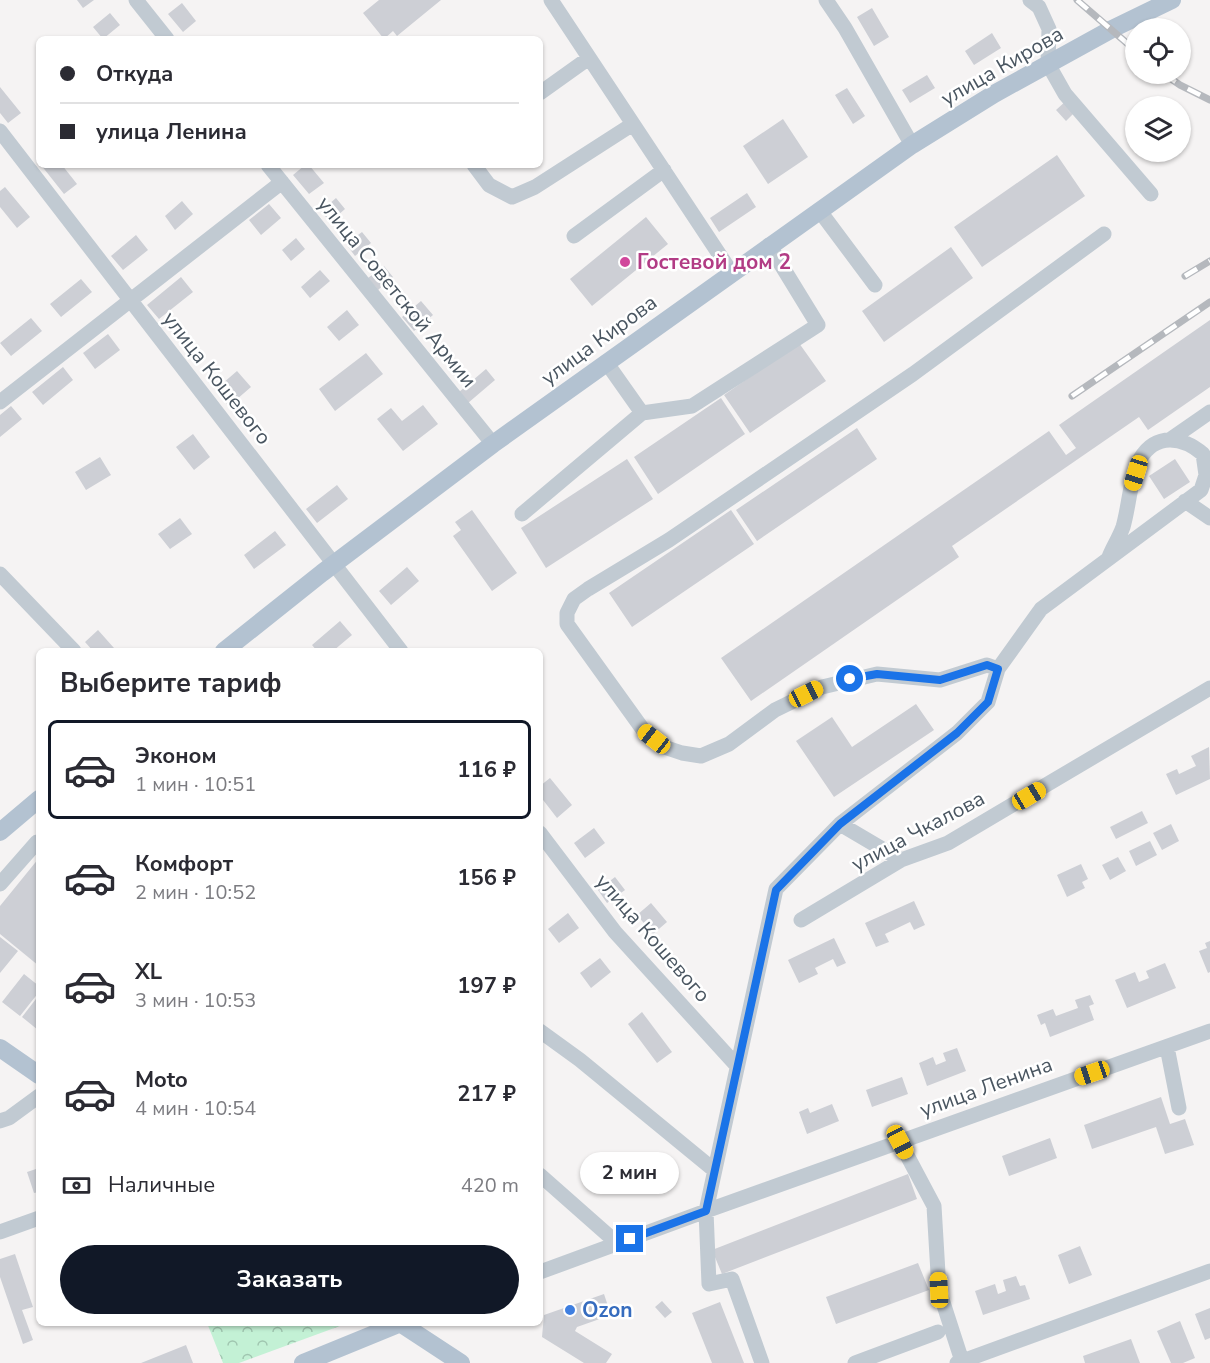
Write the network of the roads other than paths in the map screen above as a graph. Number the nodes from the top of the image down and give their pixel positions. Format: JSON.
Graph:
{"nodes":[{"id":1,"x":136,"y":0,"type":"edge"},
{"id":2,"x":551,"y":0,"type":"edge"},
{"id":3,"x":826,"y":0,"type":"edge"},
{"id":4,"x":1030,"y":0,"type":"edge"},
{"id":5,"x":1172,"y":0,"type":"edge"},
{"id":6,"x":165,"y":36,"type":"edge"},
{"id":7,"x":589,"y":58,"type":"junction"},
{"id":8,"x":1048,"y":64,"type":"junction"},
{"id":9,"x":543,"y":91,"type":"edge"},
{"id":10,"x":633,"y":124,"type":"junction"},
{"id":11,"x":0,"y":131,"type":"edge"},
{"id":12,"x":912,"y":145,"type":"junction"},
{"id":13,"x":270,"y":168,"type":"edge"},
{"id":14,"x":476,"y":168,"type":"edge"},
{"id":15,"x":664,"y":170,"type":"junction"},
{"id":16,"x":282,"y":182,"type":"junction"},
{"id":17,"x":1151,"y":195,"type":"dead end"},
{"id":18,"x":819,"y":210,"type":"junction"},
{"id":19,"x":1104,"y":234,"type":"dead end"},
{"id":20,"x":574,"y":236,"type":"dead end"},
{"id":21,"x":769,"y":245,"type":"junction"},
{"id":22,"x":732,"y":272,"type":"junction"},
{"id":23,"x":875,"y":285,"type":"dead end"},
{"id":24,"x":130,"y":299,"type":"junction"},
{"id":25,"x":606,"y":362,"type":"junction"},
{"id":26,"x":0,"y":402,"type":"edge"},
{"id":27,"x":1210,"y":412,"type":"edge"},
{"id":28,"x":642,"y":413,"type":"junction"},
{"id":29,"x":1171,"y":439,"type":"junction"},
{"id":30,"x":493,"y":444,"type":"junction"},
{"id":31,"x":1208,"y":475,"type":"edge"},
{"id":32,"x":1185,"y":501,"type":"junction"},
{"id":33,"x":522,"y":514,"type":"dead end"},
{"id":34,"x":1210,"y":518,"type":"edge"},
{"id":35,"x":1109,"y":557,"type":"junction"},
{"id":36,"x":334,"y":564,"type":"junction"},
{"id":37,"x":0,"y":574,"type":"edge"},
{"id":38,"x":71,"y":648,"type":"edge"},
{"id":39,"x":228,"y":648,"type":"edge"},
{"id":40,"x":399,"y":648,"type":"edge"},
{"id":41,"x":998,"y":669,"type":"junction"},
{"id":42,"x":1210,"y":688,"type":"edge"},
{"id":43,"x":36,"y":802,"type":"edge"},
{"id":44,"x":840,"y":824,"type":"junction"},
{"id":45,"x":0,"y":832,"type":"edge"},
{"id":46,"x":543,"y":837,"type":"edge"},
{"id":47,"x":36,"y":843,"type":"edge"},
{"id":48,"x":901,"y":860,"type":"junction"},
{"id":49,"x":0,"y":884,"type":"edge"},
{"id":50,"x":801,"y":920,"type":"dead end"},
{"id":51,"x":1210,"y":1031,"type":"edge"},
{"id":52,"x":543,"y":1033,"type":"edge"},
{"id":53,"x":1167,"y":1047,"type":"junction"},
{"id":54,"x":0,"y":1048,"type":"edge"},
{"id":55,"x":737,"y":1066,"type":"junction"},
{"id":56,"x":36,"y":1073,"type":"edge"},
{"id":57,"x":36,"y":1098,"type":"edge"},
{"id":58,"x":1179,"y":1108,"type":"dead end"},
{"id":59,"x":0,"y":1121,"type":"edge"},
{"id":60,"x":900,"y":1142,"type":"junction"},
{"id":61,"x":714,"y":1170,"type":"junction"},
{"id":62,"x":543,"y":1182,"type":"edge"},
{"id":63,"x":706,"y":1211,"type":"junction"},
{"id":64,"x":36,"y":1219,"type":"edge"},
{"id":65,"x":0,"y":1232,"type":"edge"},
{"id":66,"x":617,"y":1244,"type":"junction"},
{"id":67,"x":1210,"y":1270,"type":"edge"},
{"id":68,"x":543,"y":1271,"type":"edge"},
{"id":69,"x":394,"y":1326,"type":"edge"},
{"id":70,"x":406,"y":1326,"type":"edge"},
{"id":71,"x":938,"y":1332,"type":"dead end"},
{"id":72,"x":959,"y":1362,"type":"edge"},
{"id":73,"x":303,"y":1363,"type":"edge"},
{"id":74,"x":462,"y":1363,"type":"edge"},
{"id":75,"x":762,"y":1363,"type":"edge"},
{"id":76,"x":855,"y":1363,"type":"edge"}],
"edges":[{"from":1,"to":6,"type":"street"},
{"from":2,"to":7,"type":"street"},
{"from":3,"to":12,"type":"street"},
{"from":4,"to":8,"type":"street"},
{"from":5,"to":8,"type":"main road","name":"улица Кирова"},
{"from":7,"to":9,"type":"street"},
{"from":7,"to":10,"type":"street"},
{"from":8,"to":12,"type":"main road","name":"улица Кирова"},
{"from":8,"to":17,"type":"street"},
{"from":10,"to":14,"type":"street"},
{"from":10,"to":15,"type":"street"},
{"from":11,"to":24,"type":"street","name":"улица Кошевого"},
{"from":12,"to":18,"type":"main road","name":"улица Кирова"},
{"from":13,"to":16,"type":"street","name":"улица Советской Армии"},
{"from":15,"to":20,"type":"street"},
{"from":15,"to":22,"type":"street"},
{"from":16,"to":24,"type":"street"},
{"from":16,"to":30,"type":"street","name":"улица Советской Армии"},
{"from":18,"to":21,"type":"main road","name":"улица Кирова"},
{"from":18,"to":23,"type":"street"},
{"from":19,"to":41,"type":"street"},
{"from":21,"to":22,"type":"main road","name":"улица Кирова"},
{"from":21,"to":28,"type":"street"},
{"from":22,"to":25,"type":"main road","name":"улица Кирова"},
{"from":24,"to":26,"type":"street"},
{"from":24,"to":36,"type":"street","name":"улица Кошевого"},
{"from":25,"to":28,"type":"street"},
{"from":25,"to":30,"type":"main road","name":"улица Кирова"},
{"from":27,"to":29,"type":"street"},
{"from":28,"to":33,"type":"street"},
{"from":29,"to":31,"type":"street"},
{"from":29,"to":35,"type":"street"},
{"from":30,"to":36,"type":"main road","name":"улица Кирова"},
{"from":31,"to":32,"type":"street"},
{"from":32,"to":34,"type":"street"},
{"from":32,"to":35,"type":"street"},
{"from":35,"to":41,"type":"street"},
{"from":36,"to":39,"type":"main road","name":"улица Кирова"},
{"from":36,"to":40,"type":"street","name":"улица Кошевого"},
{"from":37,"to":38,"type":"street"},
{"from":41,"to":44,"type":"street"},
{"from":42,"to":48,"type":"street","name":"улица Чкалова"},
{"from":43,"to":45,"type":"main road"},
{"from":44,"to":48,"type":"street"},
{"from":44,"to":55,"type":"street"},
{"from":46,"to":55,"type":"street","name":"улица Кошевого"},
{"from":47,"to":49,"type":"street"},
{"from":48,"to":50,"type":"street","name":"улица Чкалова"},
{"from":51,"to":53,"type":"street","name":"улица Ленина"},
{"from":52,"to":61,"type":"street"},
{"from":53,"to":58,"type":"street"},
{"from":53,"to":60,"type":"street","name":"улица Ленина"},
{"from":54,"to":56,"type":"main road"},
{"from":55,"to":61,"type":"street"},
{"from":57,"to":59,"type":"street"},
{"from":60,"to":63,"type":"street","name":"улица Ленина"},
{"from":60,"to":72,"type":"street"},
{"from":61,"to":63,"type":"street"},
{"from":62,"to":66,"type":"street"},
{"from":63,"to":66,"type":"street","name":"улица Ленина"},
{"from":63,"to":75,"type":"street"},
{"from":64,"to":65,"type":"street"},
{"from":66,"to":68,"type":"street","name":"улица Ленина"},
{"from":67,"to":72,"type":"street"},
{"from":69,"to":73,"type":"main road"},
{"from":70,"to":74,"type":"main road"},
{"from":71,"to":76,"type":"street"}]}
